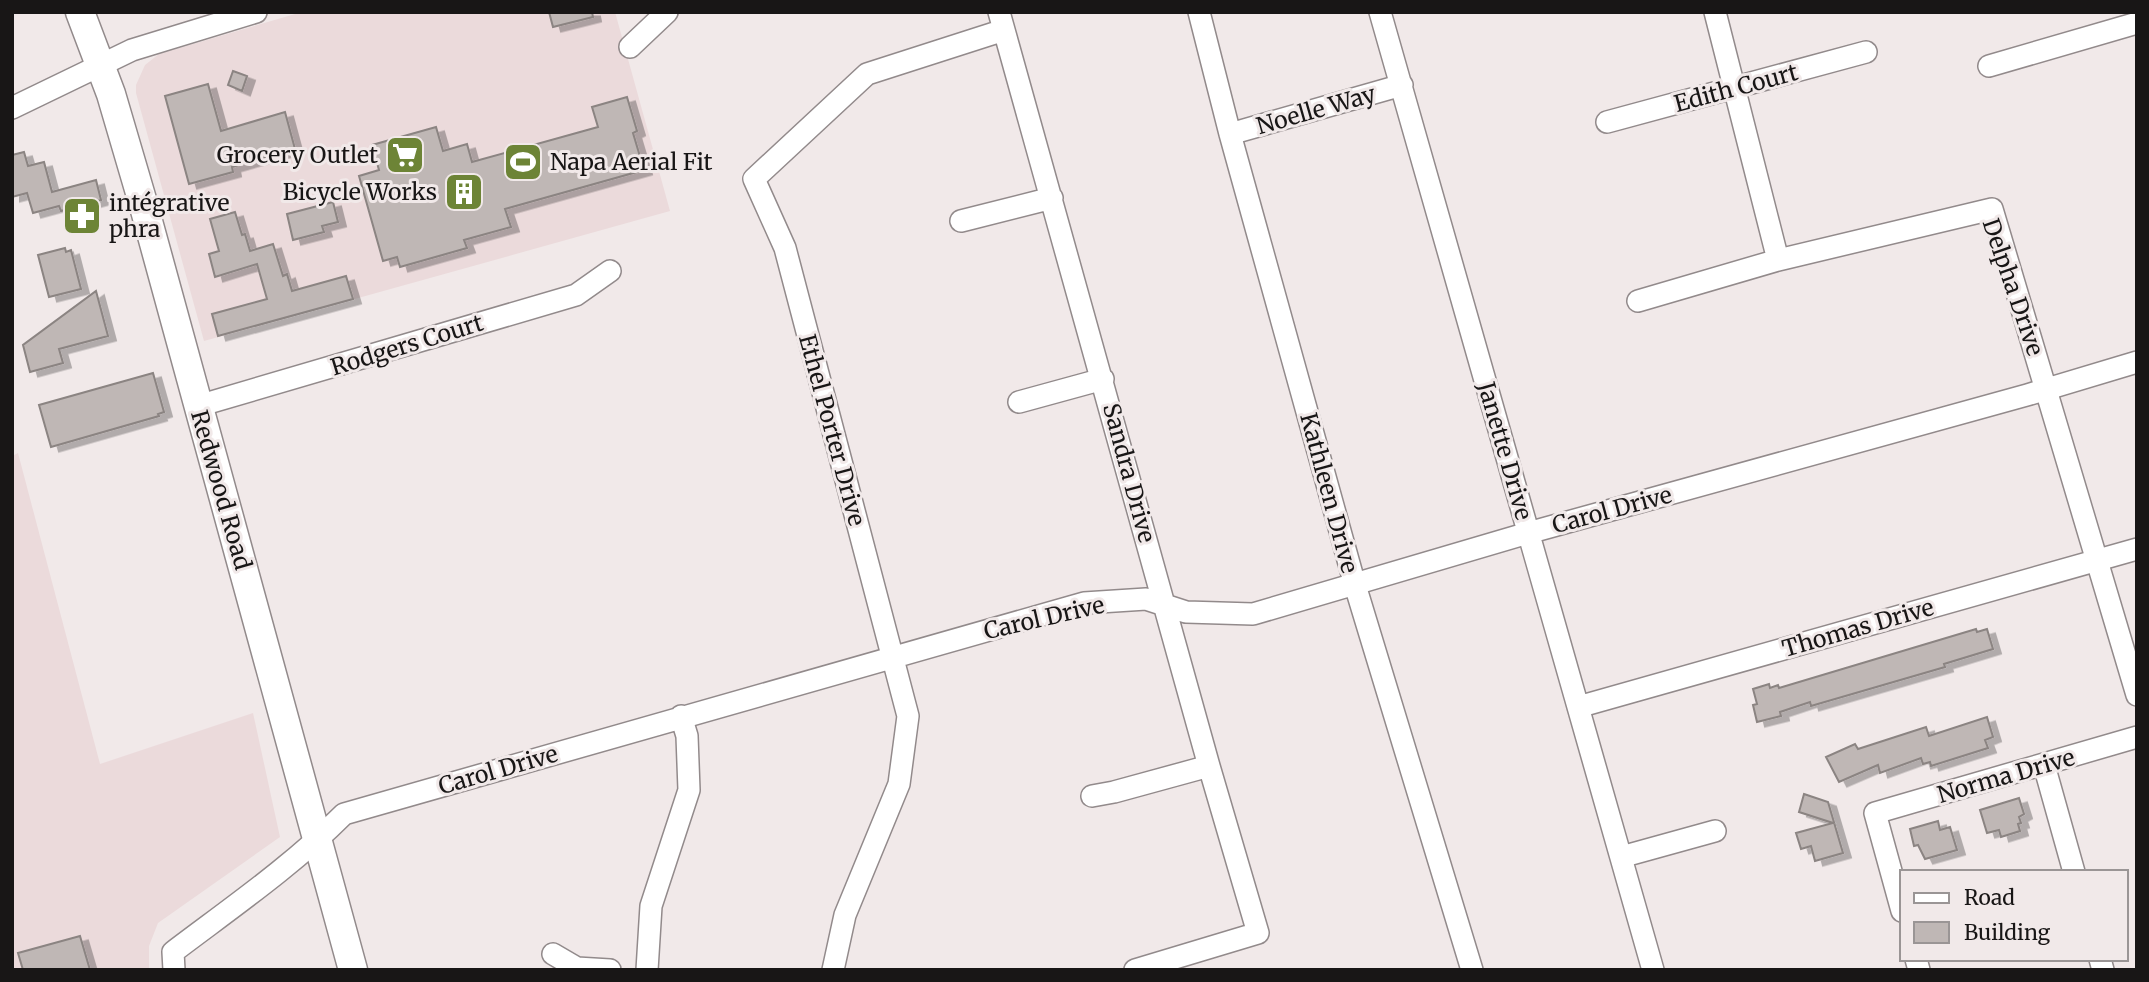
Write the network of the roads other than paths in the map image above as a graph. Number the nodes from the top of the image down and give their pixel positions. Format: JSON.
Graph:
{"nodes":[{"id":1,"x":80,"y":12,"type":"edge"},
{"id":2,"x":256,"y":12,"type":"edge"},
{"id":3,"x":667,"y":12,"type":"edge"},
{"id":4,"x":1199,"y":12,"type":"edge"},
{"id":5,"x":1380,"y":12,"type":"edge"},
{"id":6,"x":1715,"y":12,"type":"edge"},
{"id":7,"x":1002,"y":21,"type":"edge"},
{"id":8,"x":2137,"y":23,"type":"edge"},
{"id":9,"x":630,"y":47,"type":"dead end"},
{"id":10,"x":1866,"y":52,"type":"dead end"},
{"id":11,"x":1989,"y":66,"type":"dead end"},
{"id":12,"x":100,"y":67,"type":"junction"},
{"id":13,"x":1402,"y":85,"type":"junction"},
{"id":14,"x":1733,"y":90,"type":"junction"},
{"id":15,"x":12,"y":108,"type":"edge"},
{"id":16,"x":1607,"y":122,"type":"dead end"},
{"id":17,"x":1230,"y":134,"type":"junction"},
{"id":18,"x":1052,"y":198,"type":"junction"},
{"id":19,"x":961,"y":221,"type":"dead end"},
{"id":20,"x":1778,"y":260,"type":"junction"},
{"id":21,"x":610,"y":271,"type":"dead end"},
{"id":22,"x":1638,"y":301,"type":"dead end"},
{"id":23,"x":2137,"y":362,"type":"edge"},
{"id":24,"x":1103,"y":379,"type":"junction"},
{"id":25,"x":2047,"y":389,"type":"junction"},
{"id":26,"x":1019,"y":402,"type":"dead end"},
{"id":27,"x":198,"y":406,"type":"junction"},
{"id":28,"x":1528,"y":533,"type":"junction"},
{"id":29,"x":2137,"y":549,"type":"edge"},
{"id":30,"x":2098,"y":560,"type":"junction"},
{"id":31,"x":1355,"y":585,"type":"junction"},
{"id":32,"x":1165,"y":604,"type":"junction"},
{"id":33,"x":893,"y":657,"type":"junction"},
{"id":34,"x":2137,"y":695,"type":"edge"},
{"id":35,"x":1578,"y":707,"type":"junction"},
{"id":36,"x":681,"y":716,"type":"junction"},
{"id":37,"x":2137,"y":737,"type":"edge"},
{"id":38,"x":2044,"y":765,"type":"junction"},
{"id":39,"x":1209,"y":766,"type":"junction"},
{"id":40,"x":1093,"y":796,"type":"dead end"},
{"id":41,"x":1715,"y":831,"type":"dead end"},
{"id":42,"x":317,"y":841,"type":"junction"},
{"id":43,"x":1621,"y":857,"type":"junction"},
{"id":44,"x":2073,"y":870,"type":"edge"},
{"id":45,"x":1900,"y":904,"type":"edge"},
{"id":46,"x":553,"y":954,"type":"dead end"},
{"id":47,"x":174,"y":970,"type":"edge"},
{"id":48,"x":353,"y":970,"type":"edge"},
{"id":49,"x":610,"y":970,"type":"edge"},
{"id":50,"x":647,"y":970,"type":"edge"},
{"id":51,"x":833,"y":970,"type":"edge"},
{"id":52,"x":1135,"y":970,"type":"edge"},
{"id":53,"x":1472,"y":970,"type":"edge"},
{"id":54,"x":1653,"y":970,"type":"edge"}],
"edges":[{"from":1,"to":12,"type":"main road","name":"Redwood Road"},
{"from":2,"to":12,"type":"street"},
{"from":3,"to":9,"type":"street"},
{"from":4,"to":17,"type":"street","name":"Kathleen Drive"},
{"from":5,"to":13,"type":"street","name":"Janette Drive"},
{"from":6,"to":14,"type":"street"},
{"from":7,"to":18,"type":"street","name":"Sandra Drive"},
{"from":7,"to":33,"type":"street","name":"Ethel Porter Drive"},
{"from":8,"to":11,"type":"street"},
{"from":10,"to":14,"type":"street","name":"Edith Court"},
{"from":12,"to":15,"type":"street"},
{"from":12,"to":27,"type":"main road","name":"Redwood Road"},
{"from":13,"to":17,"type":"street","name":"Noelle Way"},
{"from":13,"to":28,"type":"street","name":"Janette Drive"},
{"from":14,"to":16,"type":"street","name":"Edith Court"},
{"from":14,"to":20,"type":"street"},
{"from":17,"to":31,"type":"street","name":"Kathleen Drive"},
{"from":18,"to":19,"type":"street"},
{"from":18,"to":24,"type":"street","name":"Sandra Drive"},
{"from":20,"to":22,"type":"street"},
{"from":20,"to":25,"type":"street","name":"Delpha Drive"},
{"from":21,"to":27,"type":"street","name":"Rodgers Court"},
{"from":23,"to":25,"type":"street","name":"Carol Drive"},
{"from":24,"to":26,"type":"street"},
{"from":24,"to":32,"type":"street","name":"Sandra Drive"},
{"from":25,"to":28,"type":"street","name":"Carol Drive"},
{"from":25,"to":30,"type":"street","name":"Delpha Drive"},
{"from":27,"to":42,"type":"main road","name":"Redwood Road"},
{"from":28,"to":31,"type":"street","name":"Carol Drive"},
{"from":28,"to":35,"type":"street","name":"Janette Drive"},
{"from":29,"to":30,"type":"street","name":"Thomas Drive"},
{"from":30,"to":34,"type":"street","name":"Delpha Drive"},
{"from":30,"to":35,"type":"street","name":"Thomas Drive"},
{"from":31,"to":32,"type":"street","name":"Carol Drive"},
{"from":31,"to":53,"type":"street","name":"Kathleen Drive"},
{"from":32,"to":33,"type":"street","name":"Carol Drive"},
{"from":32,"to":39,"type":"street","name":"Sandra Drive"},
{"from":33,"to":36,"type":"street","name":"Carol Drive"},
{"from":33,"to":51,"type":"street","name":"Ethel Porter Drive"},
{"from":35,"to":43,"type":"street","name":"Janette Drive"},
{"from":36,"to":42,"type":"street","name":"Carol Drive"},
{"from":36,"to":50,"type":"street"},
{"from":37,"to":38,"type":"street","name":"Norma Drive"},
{"from":38,"to":44,"type":"street"},
{"from":38,"to":45,"type":"street","name":"Norma Drive"},
{"from":39,"to":40,"type":"street"},
{"from":39,"to":52,"type":"street","name":"Sandra Drive"},
{"from":41,"to":43,"type":"street"},
{"from":42,"to":47,"type":"street","name":"Carol Drive"},
{"from":42,"to":48,"type":"main road","name":"Redwood Road"},
{"from":43,"to":54,"type":"street","name":"Janette Drive"},
{"from":46,"to":49,"type":"street"}]}
